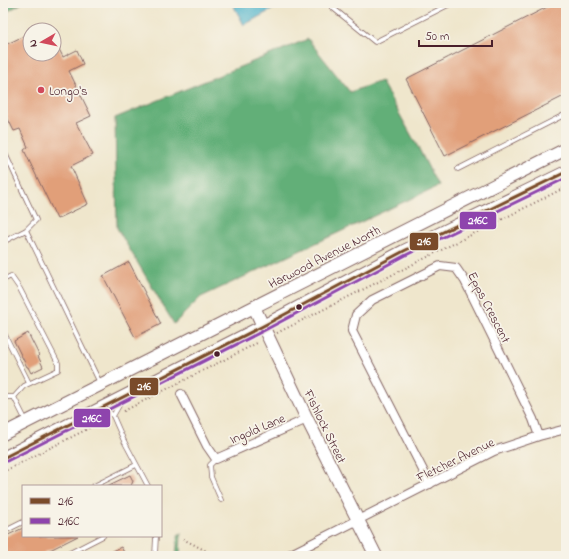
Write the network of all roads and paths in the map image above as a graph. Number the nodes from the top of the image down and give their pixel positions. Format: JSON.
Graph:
{"nodes":[{"id":1,"x":330,"y":3,"type":"edge"},
{"id":2,"x":452,"y":3,"type":"edge"},
{"id":3,"x":566,"y":114,"type":"edge"},
{"id":4,"x":3,"y":149,"type":"edge"},
{"id":5,"x":566,"y":149,"type":"edge"},
{"id":6,"x":458,"y":169,"type":"dead end"},
{"id":7,"x":566,"y":172,"type":"edge"},
{"id":8,"x":566,"y":187,"type":"edge"},
{"id":9,"x":26,"y":230,"type":"junction"},
{"id":10,"x":3,"y":242,"type":"edge"},
{"id":11,"x":3,"y":280,"type":"edge"},
{"id":12,"x":254,"y":307,"type":"junction"},
{"id":13,"x":263,"y":326,"type":"junction"},
{"id":14,"x":3,"y":331,"type":"edge"},
{"id":15,"x":268,"y":338,"type":"junction"},
{"id":16,"x":170,"y":374,"type":"junction"},
{"id":17,"x":29,"y":383,"type":"junction"},
{"id":18,"x":177,"y":385,"type":"junction"},
{"id":19,"x":98,"y":387,"type":"junction"},
{"id":20,"x":181,"y":394,"type":"joint"},
{"id":21,"x":3,"y":397,"type":"edge"},
{"id":22,"x":14,"y":397,"type":"junction"},
{"id":23,"x":124,"y":397,"type":"junction"},
{"id":24,"x":104,"y":407,"type":"junction"},
{"id":25,"x":114,"y":416,"type":"junction"},
{"id":26,"x":307,"y":419,"type":"junction"},
{"id":27,"x":26,"y":422,"type":"junction"},
{"id":28,"x":566,"y":429,"type":"edge"},
{"id":29,"x":3,"y":434,"type":"edge"},
{"id":30,"x":539,"y":436,"type":"junction"},
{"id":31,"x":3,"y":458,"type":"edge"},
{"id":32,"x":216,"y":459,"type":"junction"},
{"id":33,"x":136,"y":465,"type":"junction"},
{"id":34,"x":3,"y":472,"type":"edge"},
{"id":35,"x":430,"y":484,"type":"junction"},
{"id":36,"x":96,"y":485,"type":"edge"},
{"id":37,"x":147,"y":485,"type":"edge"},
{"id":38,"x":221,"y":500,"type":"dead end"},
{"id":39,"x":358,"y":520,"type":"junction"},
{"id":40,"x":22,"y":522,"type":"edge"},
{"id":41,"x":3,"y":532,"type":"edge"},
{"id":42,"x":101,"y":537,"type":"edge"},
{"id":43,"x":156,"y":537,"type":"edge"},
{"id":44,"x":183,"y":539,"type":"dead end"},
{"id":45,"x":64,"y":556,"type":"edge"},
{"id":46,"x":155,"y":556,"type":"edge"},
{"id":47,"x":216,"y":556,"type":"edge"},
{"id":48,"x":288,"y":556,"type":"edge"},
{"id":49,"x":376,"y":556,"type":"edge"}],
"edges":[{"from":1,"to":2,"type":"lane"},
{"from":3,"to":6,"type":"lane"},
{"from":4,"to":9,"type":"lane"},
{"from":5,"to":12,"type":"main road","name":"Harwood Avenue North"},
{"from":7,"to":13,"type":"main road"},
{"from":8,"to":15,"type":"path"},
{"from":9,"to":10,"type":"lane"},
{"from":9,"to":19,"type":"lane"},
{"from":11,"to":17,"type":"lane"},
{"from":12,"to":13,"type":"main road","name":"Fishlock Street"},
{"from":12,"to":19,"type":"main road","name":"Harwood Avenue North"},
{"from":13,"to":15,"type":"main road","name":"Fishlock Street"},
{"from":13,"to":16,"type":"main road"},
{"from":14,"to":17,"type":"lane"},
{"from":15,"to":18,"type":"path"},
{"from":15,"to":26,"type":"main road","name":"Fishlock Street"},
{"from":16,"to":18,"type":"path"},
{"from":16,"to":23,"type":"main road"},
{"from":17,"to":22,"type":"lane"},
{"from":18,"to":20,"type":"path"},
{"from":18,"to":25,"type":"path"},
{"from":19,"to":24,"type":"main road"},
{"from":19,"to":27,"type":"main road","name":"Harwood Avenue North"},
{"from":20,"to":32,"type":"street"},
{"from":21,"to":22,"type":"lane"},
{"from":22,"to":27,"type":"lane"},
{"from":23,"to":24,"type":"main road"},
{"from":23,"to":25,"type":"lane"},
{"from":24,"to":25,"type":"lane"},
{"from":24,"to":31,"type":"main road"},
{"from":25,"to":33,"type":"lane"},
{"from":25,"to":34,"type":"path"},
{"from":26,"to":32,"type":"street","name":"Ingold Lane"},
{"from":26,"to":39,"type":"main road","name":"Fishlock Street"},
{"from":27,"to":29,"type":"main road","name":"Harwood Avenue North"},
{"from":28,"to":30,"type":"street","name":"Fletcher Avenue"},
{"from":30,"to":35,"type":"street","name":"Fletcher Avenue"},
{"from":30,"to":35,"type":"street","name":"Epps Crescent"},
{"from":32,"to":38,"type":"lane"},
{"from":33,"to":36,"type":"lane"},
{"from":33,"to":37,"type":"lane"},
{"from":35,"to":39,"type":"street","name":"Fletcher Avenue"},
{"from":39,"to":48,"type":"street","name":"Fletcher Avenue"},
{"from":39,"to":49,"type":"main road","name":"Fishlock Street"},
{"from":40,"to":41,"type":"lane"},
{"from":42,"to":45,"type":"lane"},
{"from":43,"to":46,"type":"lane"},
{"from":44,"to":47,"type":"path"}]}
